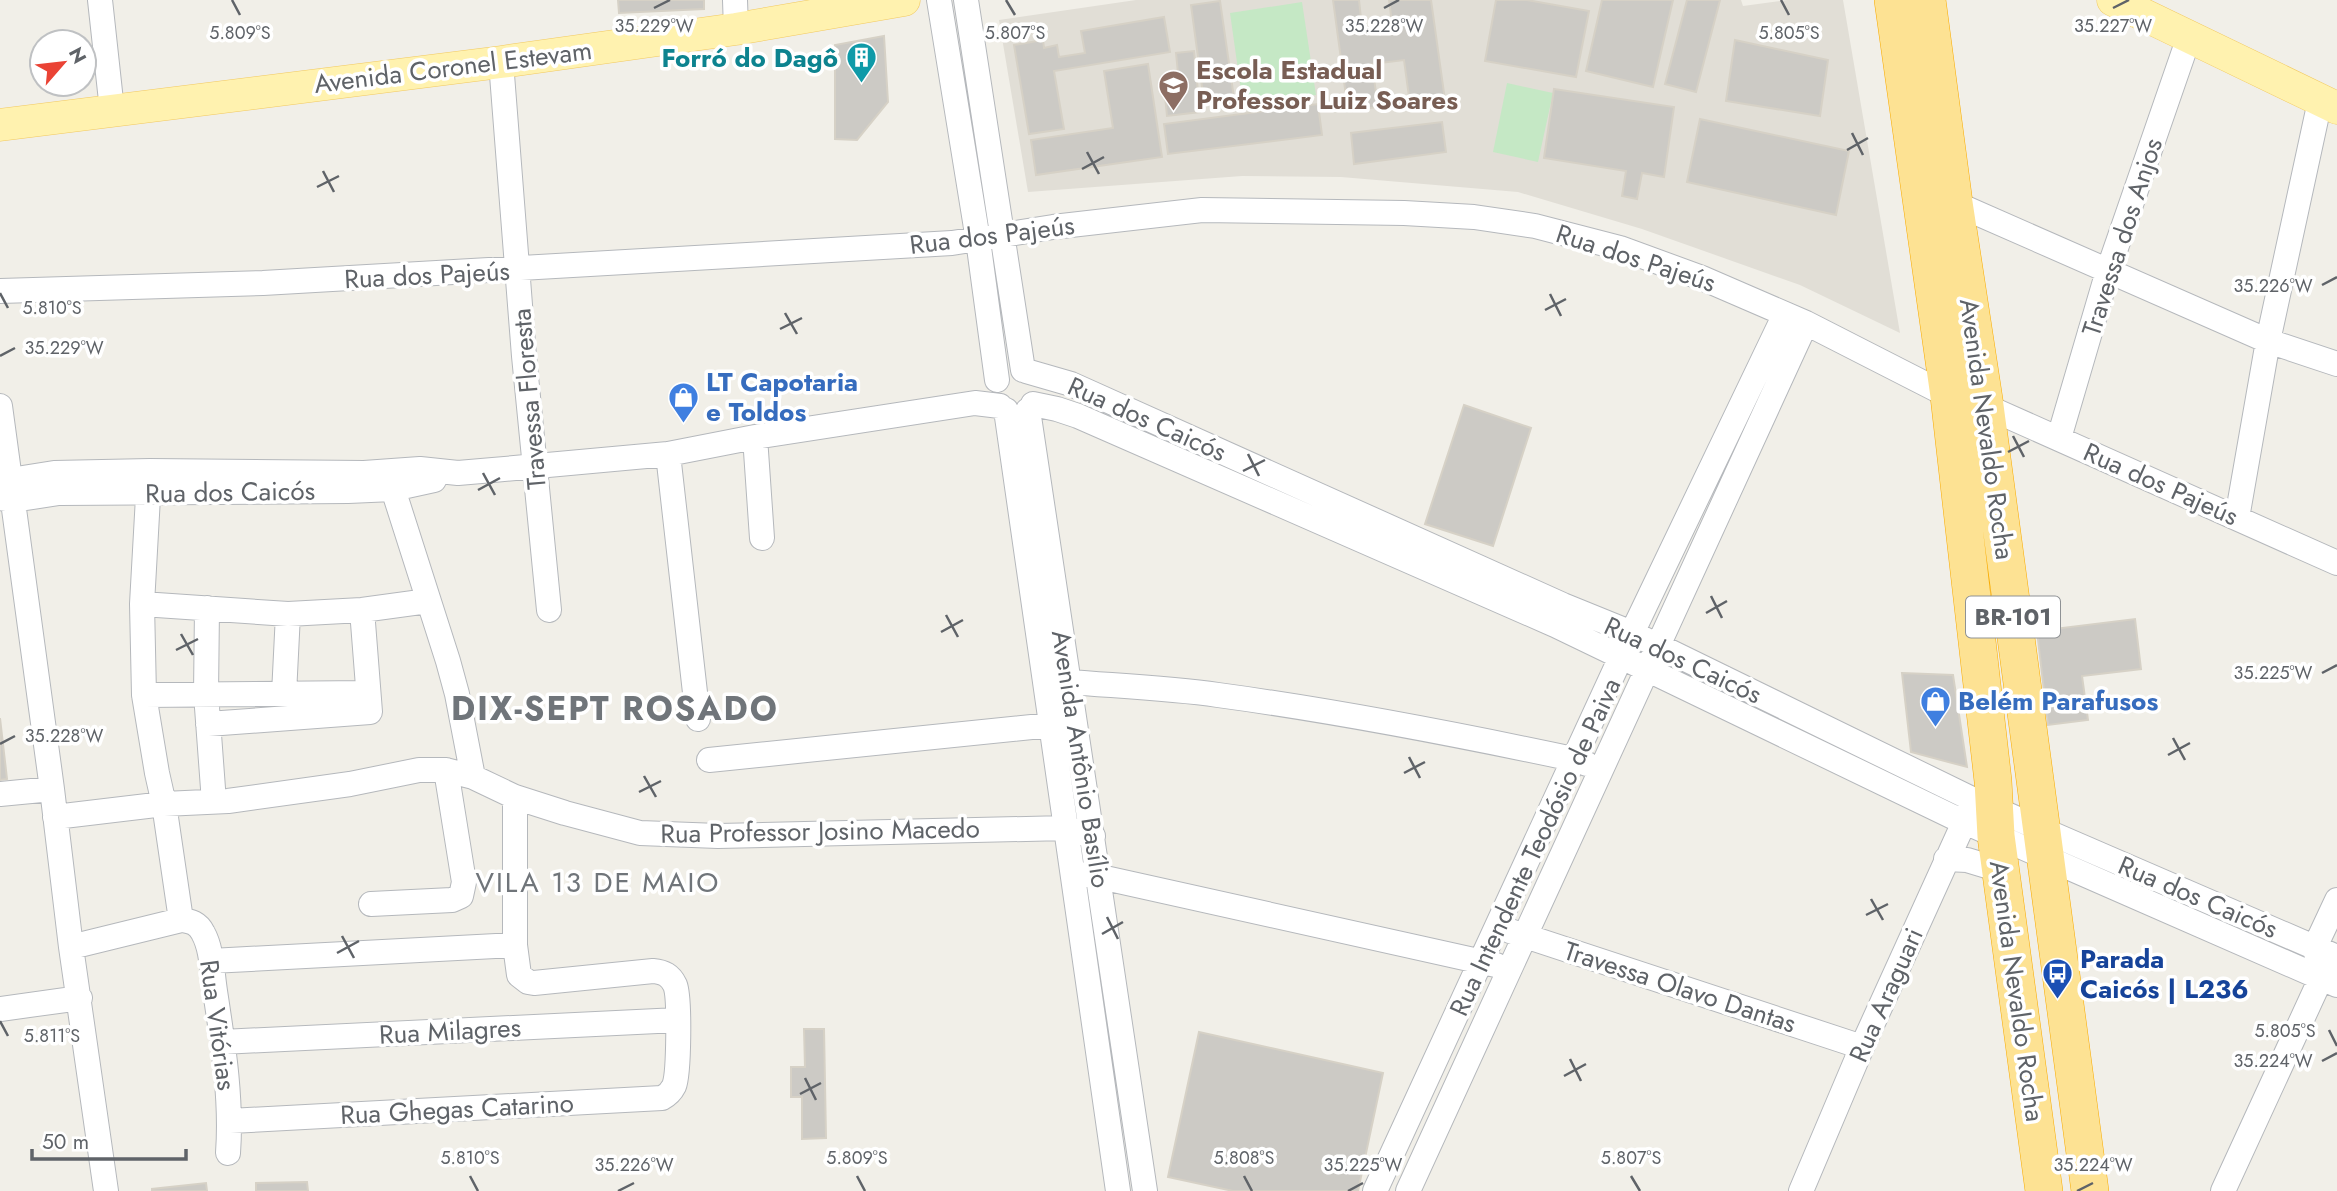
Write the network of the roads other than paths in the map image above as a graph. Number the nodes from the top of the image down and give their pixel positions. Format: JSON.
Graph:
{"nodes":[{"id":1,"x":100,"y":0,"type":"edge"},
{"id":2,"x":904,"y":0,"type":"edge"},
{"id":3,"x":939,"y":0,"type":"edge"},
{"id":4,"x":966,"y":0,"type":"edge"},
{"id":5,"x":1893,"y":0,"type":"edge"},
{"id":6,"x":1927,"y":0,"type":"edge"},
{"id":7,"x":2113,"y":0,"type":"edge"},
{"id":8,"x":735,"y":15,"type":"edge"},
{"id":9,"x":2189,"y":37,"type":"junction"},
{"id":10,"x":501,"y":62,"type":"junction"},
{"id":11,"x":2328,"y":105,"type":"edge"},
{"id":12,"x":112,"y":110,"type":"junction"},
{"id":13,"x":0,"y":125,"type":"edge"},
{"id":14,"x":1954,"y":203,"type":"junction"},
{"id":15,"x":1003,"y":235,"type":"junction"},
{"id":16,"x":978,"y":240,"type":"junction"},
{"id":17,"x":517,"y":270,"type":"junction"},
{"id":18,"x":2108,"y":271,"type":"junction"},
{"id":19,"x":0,"y":291,"type":"edge"},
{"id":20,"x":1795,"y":318,"type":"junction"},
{"id":21,"x":2269,"y":341,"type":"junction"},
{"id":22,"x":2337,"y":364,"type":"edge"},
{"id":23,"x":1025,"y":371,"type":"junction"},
{"id":24,"x":1950,"y":396,"type":"junction"},
{"id":25,"x":1010,"y":399,"type":"junction"},
{"id":26,"x":0,"y":405,"type":"edge"},
{"id":27,"x":1985,"y":406,"type":"junction"},
{"id":28,"x":755,"y":437,"type":"junction"},
{"id":29,"x":2059,"y":438,"type":"junction"},
{"id":30,"x":668,"y":454,"type":"junction"},
{"id":31,"x":534,"y":466,"type":"junction"},
{"id":32,"x":458,"y":473,"type":"junction"},
{"id":33,"x":149,"y":482,"type":"junction"},
{"id":34,"x":393,"y":489,"type":"junction"},
{"id":35,"x":6,"y":490,"type":"edge"},
{"id":36,"x":2237,"y":518,"type":"junction"},
{"id":37,"x":762,"y":538,"type":"dead end"},
{"id":38,"x":2337,"y":564,"type":"edge"},
{"id":39,"x":428,"y":601,"type":"junction"},
{"id":40,"x":142,"y":604,"type":"junction"},
{"id":41,"x":206,"y":608,"type":"junction"},
{"id":42,"x":362,"y":610,"type":"junction"},
{"id":43,"x":549,"y":610,"type":"dead end"},
{"id":44,"x":288,"y":614,"type":"junction"},
{"id":45,"x":1559,"y":615,"type":"junction"},
{"id":46,"x":1632,"y":633,"type":"junction"},
{"id":47,"x":1658,"y":646,"type":"junction"},
{"id":48,"x":1621,"y":659,"type":"junction"},
{"id":49,"x":1646,"y":670,"type":"junction"},
{"id":50,"x":1069,"y":682,"type":"junction"},
{"id":51,"x":367,"y":693,"type":"junction"},
{"id":52,"x":206,"y":694,"type":"junction"},
{"id":53,"x":284,"y":694,"type":"junction"},
{"id":54,"x":144,"y":695,"type":"junction"},
{"id":55,"x":698,"y":719,"type":"dead end"},
{"id":56,"x":208,"y":724,"type":"junction"},
{"id":57,"x":1051,"y":725,"type":"junction"},
{"id":58,"x":1573,"y":759,"type":"junction"},
{"id":59,"x":709,"y":760,"type":"dead end"},
{"id":60,"x":1601,"y":769,"type":"junction"},
{"id":61,"x":446,"y":770,"type":"junction"},
{"id":62,"x":472,"y":777,"type":"junction"},
{"id":63,"x":52,"y":789,"type":"junction"},
{"id":64,"x":0,"y":794,"type":"edge"},
{"id":65,"x":516,"y":797,"type":"junction"},
{"id":66,"x":214,"y":802,"type":"junction"},
{"id":67,"x":164,"y":804,"type":"junction"},
{"id":68,"x":55,"y":817,"type":"junction"},
{"id":69,"x":1986,"y":827,"type":"junction"},
{"id":70,"x":1066,"y":828,"type":"junction"},
{"id":71,"x":1093,"y":836,"type":"junction"},
{"id":72,"x":2042,"y":841,"type":"junction"},
{"id":73,"x":1946,"y":859,"type":"junction"},
{"id":74,"x":1071,"y":869,"type":"junction"},
{"id":75,"x":1099,"y":877,"type":"junction"},
{"id":76,"x":2337,"y":900,"type":"edge"},
{"id":77,"x":371,"y":904,"type":"dead end"},
{"id":78,"x":181,"y":920,"type":"junction"},
{"id":79,"x":1498,"y":927,"type":"junction"},
{"id":80,"x":1525,"y":936,"type":"junction"},
{"id":81,"x":515,"y":945,"type":"junction"},
{"id":82,"x":71,"y":947,"type":"junction"},
{"id":83,"x":209,"y":950,"type":"junction"},
{"id":84,"x":2326,"y":952,"type":"edge"},
{"id":85,"x":1482,"y":961,"type":"junction"},
{"id":86,"x":1510,"y":969,"type":"junction"},
{"id":87,"x":2332,"y":975,"type":"edge"},
{"id":88,"x":80,"y":998,"type":"junction"},
{"id":89,"x":0,"y":1009,"type":"edge"},
{"id":90,"x":678,"y":1020,"type":"junction"},
{"id":91,"x":222,"y":1042,"type":"junction"},
{"id":92,"x":1862,"y":1047,"type":"junction"},
{"id":93,"x":1443,"y":1048,"type":"junction"},
{"id":94,"x":1469,"y":1058,"type":"junction"},
{"id":95,"x":230,"y":1121,"type":"junction"},
{"id":96,"x":228,"y":1153,"type":"dead end"},
{"id":97,"x":106,"y":1191,"type":"edge"},
{"id":98,"x":1118,"y":1191,"type":"edge"},
{"id":99,"x":1145,"y":1191,"type":"edge"},
{"id":100,"x":1375,"y":1191,"type":"edge"},
{"id":101,"x":1408,"y":1191,"type":"edge"},
{"id":102,"x":1801,"y":1191,"type":"edge"},
{"id":103,"x":2044,"y":1191,"type":"edge"},
{"id":104,"x":2090,"y":1191,"type":"edge"},
{"id":105,"x":2223,"y":1191,"type":"edge"}],
"edges":[{"from":1,"to":12,"type":"street"},
{"from":2,"to":8,"type":"main road","name":"Avenida Coronel Estevam"},
{"from":3,"to":16,"type":"street","name":"Avenida Antônio Basílio"},
{"from":4,"to":15,"type":"street"},
{"from":5,"to":24,"type":"highway","name":"Avenida Nevaldo Rocha","number":"BR-101"},
{"from":6,"to":14,"type":"highway","name":"Avenida Nevaldo Rocha","number":"BR-101"},
{"from":7,"to":9,"type":"main road"},
{"from":8,"to":10,"type":"main road","name":"Avenida Coronel Estevam"},
{"from":9,"to":11,"type":"main road"},
{"from":9,"to":18,"type":"street","name":"Travessa dos Anjos"},
{"from":10,"to":12,"type":"main road","name":"Avenida Coronel Estevam"},
{"from":10,"to":17,"type":"street","name":"Travessa Floresta"},
{"from":11,"to":21,"type":"street"},
{"from":12,"to":13,"type":"main road","name":"Avenida Coronel Estevam"},
{"from":14,"to":18,"type":"street"},
{"from":14,"to":27,"type":"highway","name":"Avenida Nevaldo Rocha","number":"BR-101"},
{"from":15,"to":16,"type":"street","name":"Rua dos Pajeús"},
{"from":15,"to":20,"type":"street","name":"Rua dos Pajeús"},
{"from":15,"to":23,"type":"street"},
{"from":16,"to":17,"type":"street","name":"Rua dos Pajeús"},
{"from":16,"to":25,"type":"street","name":"Avenida Antônio Basílio"},
{"from":17,"to":19,"type":"street","name":"Rua dos Pajeús"},
{"from":17,"to":31,"type":"street","name":"Travessa Floresta"},
{"from":18,"to":21,"type":"street"},
{"from":18,"to":29,"type":"street","name":"Travessa dos Anjos"},
{"from":20,"to":24,"type":"street","name":"Rua dos Pajeús"},
{"from":20,"to":46,"type":"street","name":"Rua Intendente Teodósio de Paiva"},
{"from":20,"to":47,"type":"street","name":"Rua Intendente Teodósio de Paiva"},
{"from":21,"to":22,"type":"street"},
{"from":21,"to":36,"type":"street"},
{"from":23,"to":25,"type":"street"},
{"from":23,"to":25,"type":"street"},
{"from":23,"to":45,"type":"street","name":"Rua dos Caicós"},
{"from":24,"to":69,"type":"highway","name":"Avenida Nevaldo Rocha","number":"BR-101"},
{"from":25,"to":28,"type":"street","name":"Rua dos Caicós"},
{"from":25,"to":45,"type":"street","name":"Rua dos Caicós"},
{"from":25,"to":50,"type":"street","name":"Avenida Antônio Basílio"},
{"from":25,"to":57,"type":"street","name":"Avenida Antônio Basílio"},
{"from":26,"to":35,"type":"street"},
{"from":27,"to":29,"type":"street","name":"Rua dos Pajeús"},
{"from":27,"to":72,"type":"highway","name":"Avenida Nevaldo Rocha","number":"BR-101"},
{"from":28,"to":30,"type":"street","name":"Rua dos Caicós"},
{"from":28,"to":37,"type":"street"},
{"from":29,"to":36,"type":"street","name":"Rua dos Pajeús"},
{"from":30,"to":31,"type":"street","name":"Rua dos Caicós"},
{"from":30,"to":55,"type":"street"},
{"from":31,"to":32,"type":"street","name":"Rua dos Caicós"},
{"from":31,"to":43,"type":"street","name":"Travessa Floresta"},
{"from":32,"to":33,"type":"street","name":"Rua dos Caicós"},
{"from":32,"to":34,"type":"street","name":"Rua dos Caicós"},
{"from":33,"to":34,"type":"street","name":"Rua dos Caicós"},
{"from":33,"to":35,"type":"street","name":"Rua dos Caicós"},
{"from":33,"to":40,"type":"street"},
{"from":34,"to":39,"type":"street"},
{"from":35,"to":63,"type":"street"},
{"from":36,"to":38,"type":"street","name":"Rua dos Pajeús"},
{"from":39,"to":42,"type":"street"},
{"from":39,"to":62,"type":"street"},
{"from":40,"to":41,"type":"street"},
{"from":40,"to":54,"type":"street"},
{"from":41,"to":44,"type":"street"},
{"from":41,"to":52,"type":"street"},
{"from":42,"to":44,"type":"street"},
{"from":42,"to":51,"type":"street"},
{"from":44,"to":53,"type":"street"},
{"from":45,"to":46,"type":"street","name":"Rua dos Caicós"},
{"from":45,"to":48,"type":"street","name":"Rua dos Caicós"},
{"from":46,"to":47,"type":"street","name":"Rua dos Caicós"},
{"from":46,"to":48,"type":"street","name":"Rua Intendente Teodósio de Paiva"},
{"from":47,"to":49,"type":"street","name":"Rua Intendente Teodósio de Paiva"},
{"from":47,"to":69,"type":"street","name":"Rua dos Caicós"},
{"from":48,"to":49,"type":"street","name":"Rua dos Caicós"},
{"from":48,"to":58,"type":"street","name":"Rua Intendente Teodósio de Paiva"},
{"from":49,"to":60,"type":"street","name":"Rua Intendente Teodósio de Paiva"},
{"from":49,"to":69,"type":"street","name":"Rua dos Caicós"},
{"from":50,"to":58,"type":"street"},
{"from":50,"to":71,"type":"street","name":"Avenida Antônio Basílio"},
{"from":51,"to":53,"type":"street"},
{"from":51,"to":56,"type":"street"},
{"from":52,"to":53,"type":"street"},
{"from":52,"to":54,"type":"street"},
{"from":52,"to":56,"type":"street"},
{"from":54,"to":67,"type":"street"},
{"from":56,"to":66,"type":"street"},
{"from":57,"to":59,"type":"street"},
{"from":57,"to":70,"type":"street","name":"Avenida Antônio Basílio"},
{"from":58,"to":60,"type":"street"},
{"from":58,"to":79,"type":"street","name":"Rua Intendente Teodósio de Paiva"},
{"from":60,"to":80,"type":"street","name":"Rua Intendente Teodósio de Paiva"},
{"from":61,"to":62,"type":"street","name":"Rua Professor Josino Macedo"},
{"from":61,"to":66,"type":"street","name":"Rua Professor Josino Macedo"},
{"from":61,"to":77,"type":"street"},
{"from":62,"to":65,"type":"street","name":"Rua Professor Josino Macedo"},
{"from":63,"to":64,"type":"street"},
{"from":63,"to":68,"type":"street"},
{"from":65,"to":70,"type":"street","name":"Rua Professor Josino Macedo"},
{"from":65,"to":81,"type":"street"},
{"from":66,"to":67,"type":"street","name":"Rua Professor Josino Macedo"},
{"from":67,"to":68,"type":"street","name":"Rua Professor Josino Macedo"},
{"from":67,"to":78,"type":"street"},
{"from":68,"to":82,"type":"street"},
{"from":69,"to":72,"type":"street","name":"Rua dos Caicós"},
{"from":69,"to":73,"type":"street","name":"Rua Araguari"},
{"from":69,"to":73,"type":"street"},
{"from":69,"to":103,"type":"highway","name":"Avenida Nevaldo Rocha","number":"BR-101"},
{"from":70,"to":71,"type":"street","name":"Rua Professor Josino Macedo"},
{"from":70,"to":74,"type":"street","name":"Avenida Antônio Basílio"},
{"from":71,"to":75,"type":"street","name":"Avenida Antônio Basílio"},
{"from":72,"to":84,"type":"street","name":"Rua dos Caicós"},
{"from":72,"to":87,"type":"street","name":"Rua dos Caicós"},
{"from":72,"to":104,"type":"highway","name":"Avenida Nevaldo Rocha","number":"BR-101"},
{"from":73,"to":92,"type":"street","name":"Rua Araguari"},
{"from":74,"to":75,"type":"street"},
{"from":74,"to":98,"type":"street","name":"Avenida Antônio Basílio"},
{"from":75,"to":85,"type":"street"},
{"from":75,"to":99,"type":"street","name":"Avenida Antônio Basílio"},
{"from":76,"to":84,"type":"street"},
{"from":78,"to":82,"type":"street"},
{"from":78,"to":83,"type":"street"},
{"from":79,"to":80,"type":"street","name":"Travessa Olavo Dantas"},
{"from":79,"to":85,"type":"street","name":"Rua Intendente Teodósio de Paiva"},
{"from":80,"to":86,"type":"street","name":"Rua Intendente Teodósio de Paiva"},
{"from":80,"to":92,"type":"street","name":"Travessa Olavo Dantas"},
{"from":81,"to":83,"type":"street"},
{"from":81,"to":90,"type":"street"},
{"from":82,"to":88,"type":"street"},
{"from":83,"to":91,"type":"street","name":"Rua Vitórias"},
{"from":84,"to":87,"type":"street"},
{"from":85,"to":86,"type":"street"},
{"from":85,"to":93,"type":"street","name":"Rua Intendente Teodósio de Paiva"},
{"from":86,"to":94,"type":"street","name":"Rua Intendente Teodósio de Paiva"},
{"from":87,"to":105,"type":"street"},
{"from":88,"to":89,"type":"street"},
{"from":88,"to":97,"type":"street"},
{"from":90,"to":91,"type":"street","name":"Rua Milagres"},
{"from":90,"to":95,"type":"street","name":"Rua Ghegas Catarino"},
{"from":91,"to":95,"type":"street","name":"Rua Vitórias"},
{"from":92,"to":102,"type":"street","name":"Rua Araguari"},
{"from":93,"to":94,"type":"street"},
{"from":93,"to":100,"type":"street","name":"Rua Intendente Teodósio de Paiva"},
{"from":94,"to":101,"type":"street","name":"Rua Intendente Teodósio de Paiva"},
{"from":95,"to":96,"type":"street","name":"Rua Vitórias"}]}
